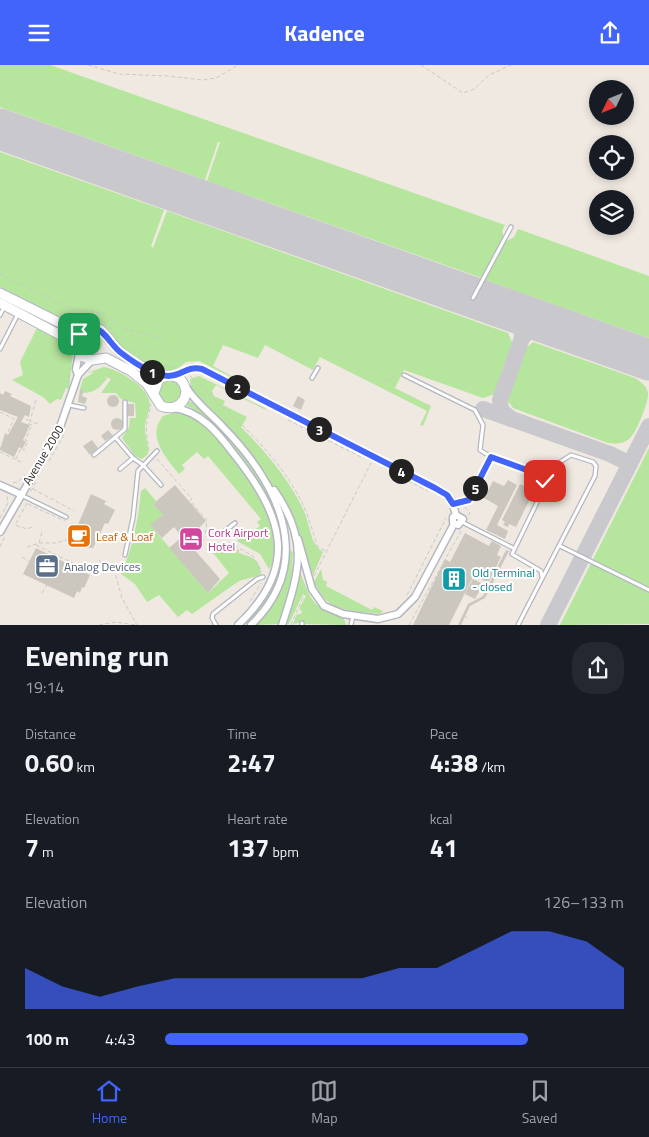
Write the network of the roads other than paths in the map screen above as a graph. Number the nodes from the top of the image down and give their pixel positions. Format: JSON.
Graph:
{"nodes":[{"id":1,"x":511,"y":227,"type":"dead end"},
{"id":2,"x":0,"y":293,"type":"edge"},
{"id":3,"x":473,"y":298,"type":"dead end"},
{"id":4,"x":2,"y":304,"type":"edge"},
{"id":5,"x":19,"y":313,"type":"junction"},
{"id":6,"x":0,"y":315,"type":"edge"},
{"id":7,"x":88,"y":323,"type":"junction"},
{"id":8,"x":107,"y":339,"type":"junction"},
{"id":9,"x":0,"y":349,"type":"edge"},
{"id":10,"x":78,"y":350,"type":"junction"},
{"id":11,"x":95,"y":359,"type":"junction"},
{"id":12,"x":318,"y":368,"type":"dead end"},
{"id":13,"x":78,"y":375,"type":"junction"},
{"id":14,"x":404,"y":375,"type":"road end"},
{"id":15,"x":164,"y":377,"type":"junction"},
{"id":16,"x":184,"y":377,"type":"junction"},
{"id":17,"x":312,"y":378,"type":"dead end"},
{"id":18,"x":152,"y":397,"type":"junction"},
{"id":19,"x":125,"y":402,"type":"dead end"},
{"id":20,"x":68,"y":405,"type":"junction"},
{"id":21,"x":84,"y":408,"type":"dead end"},
{"id":22,"x":174,"y":408,"type":"junction"},
{"id":23,"x":116,"y":437,"type":"junction"},
{"id":24,"x":157,"y":451,"type":"dead end"},
{"id":25,"x":94,"y":455,"type":"dead end"},
{"id":26,"x":491,"y":457,"type":"junction"},
{"id":27,"x":133,"y":458,"type":"junction"},
{"id":28,"x":142,"y":465,"type":"junction"},
{"id":29,"x":120,"y":469,"type":"dead end"},
{"id":30,"x":524,"y":469,"type":"junction"},
{"id":31,"x":262,"y":476,"type":"junction"},
{"id":32,"x":3,"y":483,"type":"edge"},
{"id":33,"x":161,"y":485,"type":"dead end"},
{"id":34,"x":20,"y":494,"type":"junction"},
{"id":35,"x":453,"y":504,"type":"junction"},
{"id":36,"x":456,"y":515,"type":"junction"},
{"id":37,"x":66,"y":517,"type":"dead end"},
{"id":38,"x":235,"y":523,"type":"dead end"},
{"id":39,"x":463,"y":523,"type":"junction"},
{"id":40,"x":454,"y":524,"type":"junction"},
{"id":41,"x":0,"y":531,"type":"edge"},
{"id":42,"x":225,"y":531,"type":"dead end"},
{"id":43,"x":298,"y":539,"type":"junction"},
{"id":44,"x":560,"y":545,"type":"junction"},
{"id":45,"x":513,"y":548,"type":"junction"},
{"id":46,"x":125,"y":555,"type":"dead end"},
{"id":47,"x":263,"y":577,"type":"road end"},
{"id":48,"x":542,"y":577,"type":"junction"},
{"id":49,"x":649,"y":591,"type":"edge"},
{"id":50,"x":353,"y":615,"type":"junction"},
{"id":51,"x":216,"y":625,"type":"edge"},
{"id":52,"x":238,"y":625,"type":"edge"},
{"id":53,"x":251,"y":625,"type":"edge"},
{"id":54,"x":282,"y":625,"type":"edge"},
{"id":55,"x":351,"y":625,"type":"edge"},
{"id":56,"x":518,"y":625,"type":"edge"}],
"edges":[{"from":1,"to":3,"type":"lane"},
{"from":2,"to":7,"type":"street"},
{"from":4,"to":5,"type":"street"},
{"from":4,"to":6,"type":"lane"},
{"from":5,"to":9,"type":"lane"},
{"from":5,"to":10,"type":"street"},
{"from":7,"to":8,"type":"street"},
{"from":7,"to":10,"type":"street"},
{"from":8,"to":11,"type":"street"},
{"from":8,"to":15,"type":"street"},
{"from":10,"to":11,"type":"street"},
{"from":10,"to":13,"type":"street"},
{"from":11,"to":13,"type":"street"},
{"from":11,"to":18,"type":"street"},
{"from":12,"to":17,"type":"lane"},
{"from":13,"to":20,"type":"street","name":"Avenue 2000"},
{"from":14,"to":26,"type":"lane"},
{"from":15,"to":16,"type":"street"},
{"from":15,"to":18,"type":"street"},
{"from":16,"to":22,"type":"street"},
{"from":16,"to":31,"type":"street"},
{"from":16,"to":35,"type":"street"},
{"from":18,"to":22,"type":"street"},
{"from":19,"to":23,"type":"lane"},
{"from":20,"to":21,"type":"lane"},
{"from":20,"to":34,"type":"street","name":"Avenue 2000"},
{"from":22,"to":52,"type":"street"},
{"from":23,"to":25,"type":"lane"},
{"from":23,"to":27,"type":"lane"},
{"from":24,"to":28,"type":"lane"},
{"from":26,"to":30,"type":"lane"},
{"from":26,"to":35,"type":"lane"},
{"from":27,"to":28,"type":"lane"},
{"from":27,"to":29,"type":"lane"},
{"from":28,"to":33,"type":"lane"},
{"from":28,"to":46,"type":"lane"},
{"from":30,"to":44,"type":"lane"},
{"from":30,"to":45,"type":"lane"},
{"from":31,"to":43,"type":"street"},
{"from":31,"to":53,"type":"street"},
{"from":32,"to":34,"type":"street"},
{"from":34,"to":37,"type":"lane"},
{"from":34,"to":41,"type":"street","name":"Avenue 2000"},
{"from":35,"to":36,"type":"street"},
{"from":36,"to":39,"type":"street"},
{"from":36,"to":40,"type":"street"},
{"from":38,"to":42,"type":"lane"},
{"from":39,"to":40,"type":"street"},
{"from":39,"to":45,"type":"lane"},
{"from":40,"to":50,"type":"street"},
{"from":43,"to":50,"type":"street"},
{"from":43,"to":54,"type":"street"},
{"from":44,"to":48,"type":"lane"},
{"from":44,"to":49,"type":"lane"},
{"from":45,"to":48,"type":"lane"},
{"from":47,"to":51,"type":"lane"},
{"from":48,"to":56,"type":"lane"},
{"from":50,"to":55,"type":"lane"}]}
